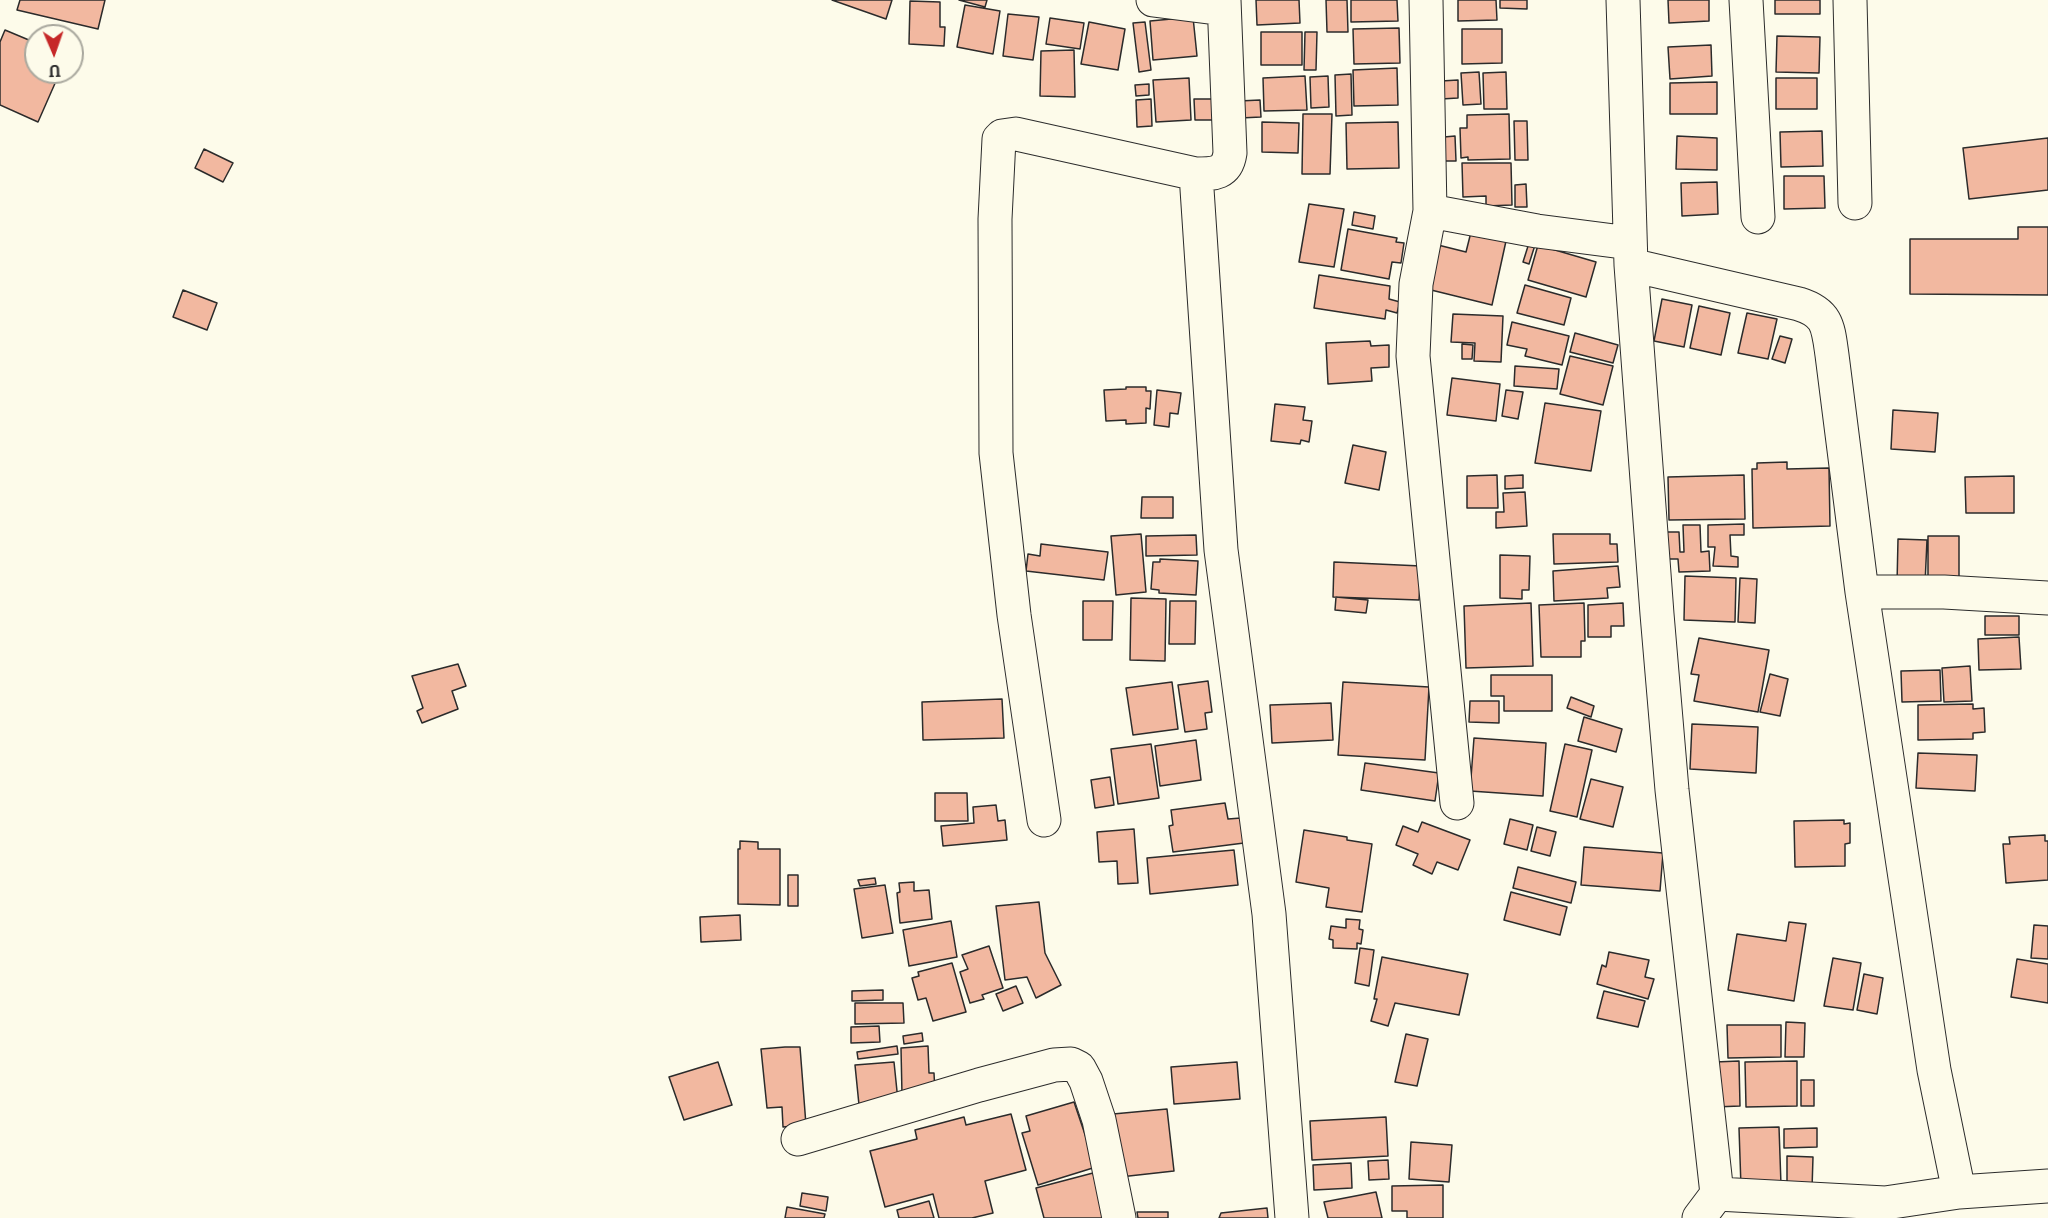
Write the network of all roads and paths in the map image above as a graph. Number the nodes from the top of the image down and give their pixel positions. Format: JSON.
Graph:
{"nodes":[{"id":1,"x":1153,"y":0,"type":"edge"},
{"id":2,"x":1426,"y":0,"type":"edge"},
{"id":3,"x":1623,"y":0,"type":"edge"},
{"id":4,"x":1746,"y":0,"type":"edge"},
{"id":5,"x":1850,"y":0,"type":"edge"},
{"id":6,"x":1224,"y":4,"type":"edge"},
{"id":7,"x":1196,"y":174,"type":"junction"},
{"id":8,"x":1855,"y":203,"type":"dead end"},
{"id":9,"x":1430,"y":211,"type":"junction"},
{"id":10,"x":1758,"y":217,"type":"dead end"},
{"id":11,"x":1631,"y":254,"type":"junction"},
{"id":12,"x":1862,"y":592,"type":"junction"},
{"id":13,"x":2048,"y":598,"type":"edge"},
{"id":14,"x":1457,"y":803,"type":"dead end"},
{"id":15,"x":1044,"y":820,"type":"dead end"},
{"id":16,"x":798,"y":1139,"type":"dead end"},
{"id":17,"x":2048,"y":1186,"type":"edge"},
{"id":18,"x":1959,"y":1192,"type":"junction"},
{"id":19,"x":1708,"y":1206,"type":"edge"},
{"id":20,"x":1887,"y":1210,"type":"edge"},
{"id":21,"x":1119,"y":1218,"type":"edge"},
{"id":22,"x":1292,"y":1218,"type":"edge"}],
"edges":[{"from":1,"to":6,"type":"street"},
{"from":2,"to":9,"type":"street"},
{"from":3,"to":11,"type":"street"},
{"from":4,"to":10,"type":"street"},
{"from":5,"to":8,"type":"street"},
{"from":6,"to":7,"type":"street"},
{"from":7,"to":15,"type":"street"},
{"from":7,"to":22,"type":"street"},
{"from":9,"to":11,"type":"street"},
{"from":9,"to":14,"type":"street"},
{"from":11,"to":12,"type":"street"},
{"from":11,"to":19,"type":"street"},
{"from":12,"to":13,"type":"street"},
{"from":12,"to":18,"type":"street"},
{"from":16,"to":21,"type":"street"},
{"from":17,"to":18,"type":"street"},
{"from":18,"to":20,"type":"street"},
{"from":19,"to":20,"type":"street"}]}
